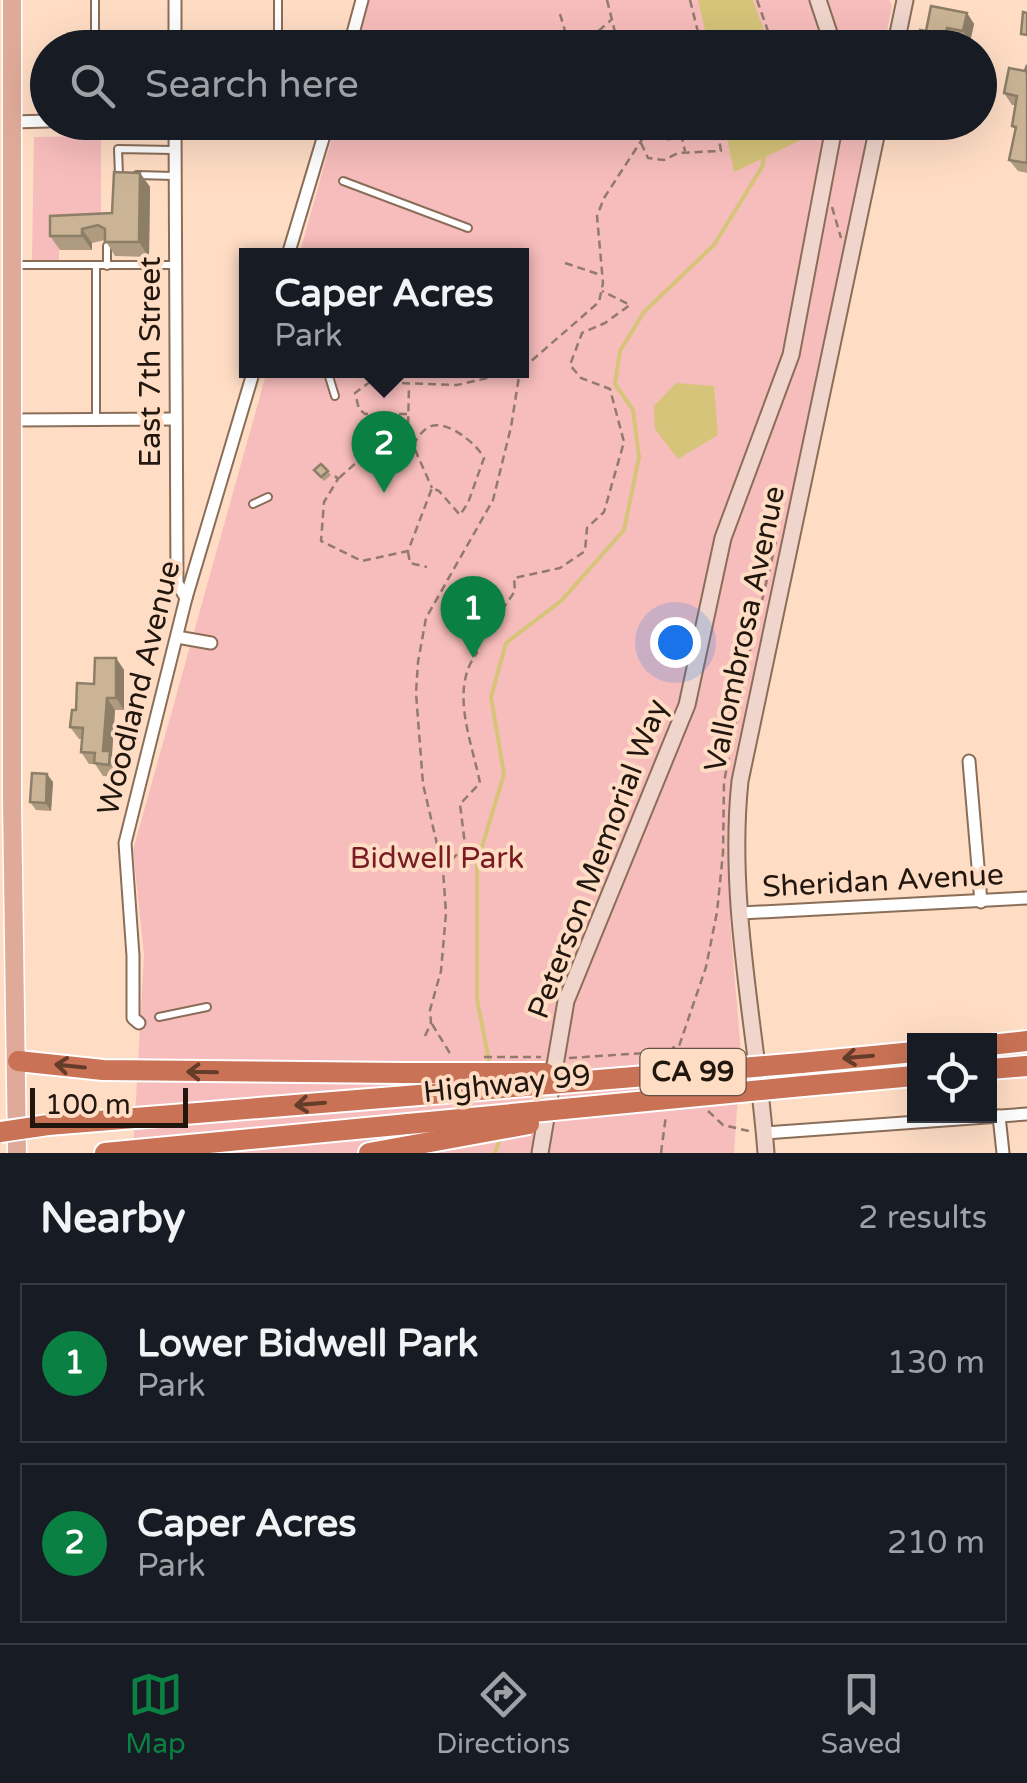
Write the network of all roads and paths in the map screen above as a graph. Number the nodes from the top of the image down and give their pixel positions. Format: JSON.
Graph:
{"nodes":[{"id":1,"x":12,"y":0,"type":"edge"},
{"id":2,"x":95,"y":0,"type":"edge"},
{"id":3,"x":175,"y":0,"type":"edge"},
{"id":4,"x":278,"y":0,"type":"edge"},
{"id":5,"x":362,"y":0,"type":"edge"},
{"id":6,"x":607,"y":0,"type":"edge"},
{"id":7,"x":690,"y":0,"type":"edge"},
{"id":8,"x":757,"y":0,"type":"edge"},
{"id":9,"x":818,"y":0,"type":"edge"},
{"id":10,"x":905,"y":0,"type":"edge"},
{"id":11,"x":560,"y":14,"type":"dead end"},
{"id":12,"x":612,"y":19,"type":"junction"},
{"id":13,"x":95,"y":30,"type":"edge"},
{"id":14,"x":175,"y":30,"type":"edge"},
{"id":15,"x":278,"y":30,"type":"edge"},
{"id":16,"x":354,"y":30,"type":"edge"},
{"id":17,"x":565,"y":30,"type":"edge"},
{"id":18,"x":599,"y":30,"type":"edge"},
{"id":19,"x":615,"y":30,"type":"edge"},
{"id":20,"x":698,"y":30,"type":"edge"},
{"id":21,"x":768,"y":30,"type":"edge"},
{"id":22,"x":828,"y":30,"type":"edge"},
{"id":23,"x":899,"y":30,"type":"edge"},
{"id":24,"x":6,"y":87,"type":"edge"},
{"id":25,"x":14,"y":122,"type":"junction"},
{"id":26,"x":30,"y":122,"type":"edge"},
{"id":27,"x":174,"y":140,"type":"edge"},
{"id":28,"x":323,"y":140,"type":"edge"},
{"id":29,"x":682,"y":140,"type":"edge"},
{"id":30,"x":719,"y":140,"type":"edge"},
{"id":31,"x":831,"y":140,"type":"edge"},
{"id":32,"x":876,"y":140,"type":"edge"},
{"id":33,"x":640,"y":142,"type":"joint"},
{"id":34,"x":174,"y":150,"type":"junction"},
{"id":35,"x":685,"y":153,"type":"junction"},
{"id":36,"x":118,"y":175,"type":"junction"},
{"id":37,"x":174,"y":176,"type":"junction"},
{"id":38,"x":343,"y":182,"type":"dead end"},
{"id":39,"x":117,"y":190,"type":"edge"},
{"id":40,"x":468,"y":228,"type":"dead end"},
{"id":41,"x":107,"y":246,"type":"edge"},
{"id":42,"x":290,"y":248,"type":"edge"},
{"id":43,"x":565,"y":263,"type":"dead end"},
{"id":44,"x":12,"y":264,"type":"junction"},
{"id":45,"x":96,"y":266,"type":"junction"},
{"id":46,"x":107,"y":266,"type":"junction"},
{"id":47,"x":174,"y":266,"type":"junction"},
{"id":48,"x":602,"y":275,"type":"junction"},
{"id":49,"x":602,"y":291,"type":"junction"},
{"id":50,"x":529,"y":362,"type":"edge"},
{"id":51,"x":252,"y":378,"type":"edge"},
{"id":52,"x":329,"y":378,"type":"edge"},
{"id":53,"x":486,"y":378,"type":"edge"},
{"id":54,"x":519,"y":378,"type":"edge"},
{"id":55,"x":410,"y":385,"type":"junction"},
{"id":56,"x":335,"y":396,"type":"dead end"},
{"id":57,"x":407,"y":416,"type":"junction"},
{"id":58,"x":175,"y":419,"type":"junction"},
{"id":59,"x":96,"y":421,"type":"junction"},
{"id":60,"x":9,"y":428,"type":"edge"},
{"id":61,"x":412,"y":446,"type":"junction"},
{"id":62,"x":432,"y":488,"type":"junction"},
{"id":63,"x":268,"y":497,"type":"dead end"},
{"id":64,"x":253,"y":504,"type":"dead end"},
{"id":65,"x":408,"y":551,"type":"junction"},
{"id":66,"x":426,"y":567,"type":"dead end"},
{"id":67,"x":186,"y":598,"type":"junction"},
{"id":68,"x":177,"y":637,"type":"junction"},
{"id":69,"x":6,"y":642,"type":"edge"},
{"id":70,"x":211,"y":643,"type":"dead end"},
{"id":71,"x":6,"y":690,"type":"edge"},
{"id":72,"x":6,"y":722,"type":"edge"},
{"id":73,"x":968,"y":761,"type":"dead end"},
{"id":74,"x":6,"y":768,"type":"edge"},
{"id":75,"x":6,"y":801,"type":"edge"},
{"id":76,"x":443,"y":870,"type":"junction"},
{"id":77,"x":1027,"y":898,"type":"edge"},
{"id":78,"x":981,"y":902,"type":"junction"},
{"id":79,"x":717,"y":912,"type":"dead end"},
{"id":80,"x":741,"y":913,"type":"junction"},
{"id":81,"x":7,"y":963,"type":"edge"},
{"id":82,"x":207,"y":1007,"type":"dead end"},
{"id":83,"x":160,"y":1017,"type":"dead end"},
{"id":84,"x":139,"y":1023,"type":"dead end"},
{"id":85,"x":425,"y":1036,"type":"dead end"},
{"id":86,"x":1027,"y":1041,"type":"edge"},
{"id":87,"x":997,"y":1044,"type":"edge"},
{"id":88,"x":907,"y":1053,"type":"edge"},
{"id":89,"x":472,"y":1057,"type":"dead end"},
{"id":90,"x":554,"y":1058,"type":"junction"},
{"id":91,"x":9,"y":1061,"type":"edge"},
{"id":92,"x":1027,"y":1066,"type":"edge"},
{"id":93,"x":997,"y":1068,"type":"edge"},
{"id":94,"x":907,"y":1077,"type":"edge"},
{"id":95,"x":586,"y":1081,"type":"junction"},
{"id":96,"x":594,"y":1106,"type":"junction"},
{"id":97,"x":1027,"y":1114,"type":"edge"},
{"id":98,"x":1000,"y":1116,"type":"junction"},
{"id":99,"x":0,"y":1132,"type":"edge"},
{"id":100,"x":765,"y":1133,"type":"junction"},
{"id":101,"x":17,"y":1153,"type":"edge"},
{"id":102,"x":105,"y":1153,"type":"edge"},
{"id":103,"x":368,"y":1153,"type":"edge"},
{"id":104,"x":540,"y":1153,"type":"edge"},
{"id":105,"x":766,"y":1153,"type":"edge"},
{"id":106,"x":1003,"y":1153,"type":"edge"}],
"edges":[{"from":1,"to":24,"type":"main road"},
{"from":2,"to":13,"type":"lane"},
{"from":3,"to":14,"type":"street"},
{"from":4,"to":15,"type":"lane"},
{"from":5,"to":16,"type":"street"},
{"from":6,"to":12,"type":"path"},
{"from":7,"to":20,"type":"path"},
{"from":8,"to":21,"type":"path"},
{"from":9,"to":22,"type":"street"},
{"from":10,"to":23,"type":"street"},
{"from":11,"to":17,"type":"path"},
{"from":12,"to":18,"type":"path"},
{"from":12,"to":19,"type":"path"},
{"from":24,"to":25,"type":"main road"},
{"from":25,"to":26,"type":"street"},
{"from":25,"to":44,"type":"main road"},
{"from":27,"to":34,"type":"street","name":"East 7th Street"},
{"from":28,"to":42,"type":"street"},
{"from":29,"to":35,"type":"path"},
{"from":30,"to":35,"type":"path"},
{"from":31,"to":90,"type":"street","name":"Peterson Memorial Way"},
{"from":32,"to":80,"type":"street","name":"Vallombrosa Avenue"},
{"from":33,"to":35,"type":"path"},
{"from":33,"to":48,"type":"path"},
{"from":34,"to":36,"type":"lane"},
{"from":34,"to":37,"type":"street","name":"East 7th Street"},
{"from":36,"to":37,"type":"lane"},
{"from":36,"to":39,"type":"lane"},
{"from":37,"to":47,"type":"street","name":"East 7th Street"},
{"from":38,"to":40,"type":"lane"},
{"from":41,"to":46,"type":"lane"},
{"from":43,"to":48,"type":"path"},
{"from":44,"to":45,"type":"lane"},
{"from":44,"to":60,"type":"main road"},
{"from":45,"to":46,"type":"lane"},
{"from":45,"to":59,"type":"lane"},
{"from":46,"to":47,"type":"lane"},
{"from":47,"to":58,"type":"street","name":"East 7th Street"},
{"from":48,"to":49,"type":"path"},
{"from":49,"to":50,"type":"path"},
{"from":49,"to":76,"type":"path"},
{"from":51,"to":67,"type":"street","name":"Woodland Avenue"},
{"from":52,"to":56,"type":"lane"},
{"from":53,"to":55,"type":"path"},
{"from":54,"to":76,"type":"path"},
{"from":55,"to":57,"type":"path"},
{"from":55,"to":57,"type":"path"},
{"from":57,"to":61,"type":"path"},
{"from":58,"to":59,"type":"street"},
{"from":58,"to":67,"type":"street","name":"East 7th Street"},
{"from":59,"to":60,"type":"street"},
{"from":60,"to":69,"type":"main road"},
{"from":61,"to":62,"type":"path"},
{"from":61,"to":62,"type":"path"},
{"from":61,"to":65,"type":"path"},
{"from":62,"to":65,"type":"path"},
{"from":63,"to":64,"type":"lane"},
{"from":65,"to":66,"type":"path"},
{"from":67,"to":68,"type":"street","name":"Woodland Avenue"},
{"from":68,"to":70,"type":"street"},
{"from":68,"to":84,"type":"street","name":"Woodland Avenue"},
{"from":69,"to":71,"type":"main road"},
{"from":71,"to":72,"type":"main road"},
{"from":72,"to":74,"type":"main road"},
{"from":73,"to":78,"type":"street"},
{"from":74,"to":75,"type":"main road"},
{"from":75,"to":81,"type":"main road"},
{"from":76,"to":85,"type":"path"},
{"from":77,"to":78,"type":"street","name":"Sheridan Avenue"},
{"from":78,"to":80,"type":"street","name":"Sheridan Avenue"},
{"from":79,"to":90,"type":"path"},
{"from":80,"to":100,"type":"street","name":"Vallombrosa Avenue"},
{"from":81,"to":91,"type":"main road"},
{"from":82,"to":83,"type":"lane"},
{"from":86,"to":87,"type":"highway"},
{"from":88,"to":95,"type":"highway","number":"CA 99","one_way":true,"bridge":true},
{"from":89,"to":90,"type":"path"},
{"from":90,"to":104,"type":"street","name":"Peterson Memorial Way"},
{"from":95,"to":91,"type":"highway","one_way":true,"bridge":true},
{"from":91,"to":101,"type":"main road"},
{"from":92,"to":93,"type":"highway"},
{"from":94,"to":96,"type":"highway","name":"Highway 99","number":"CA 99","bridge":true},
{"from":95,"to":99,"type":"highway","number":"CA 99","one_way":true,"bridge":true},
{"from":96,"to":102,"type":"highway","name":"Highway 99","number":"CA 99","bridge":true},
{"from":96,"to":103,"type":"highway","bridge":true},
{"from":97,"to":98,"type":"street"},
{"from":98,"to":100,"type":"street"},
{"from":98,"to":106,"type":"street"},
{"from":100,"to":105,"type":"street","name":"Vallombrosa Avenue"}]}
